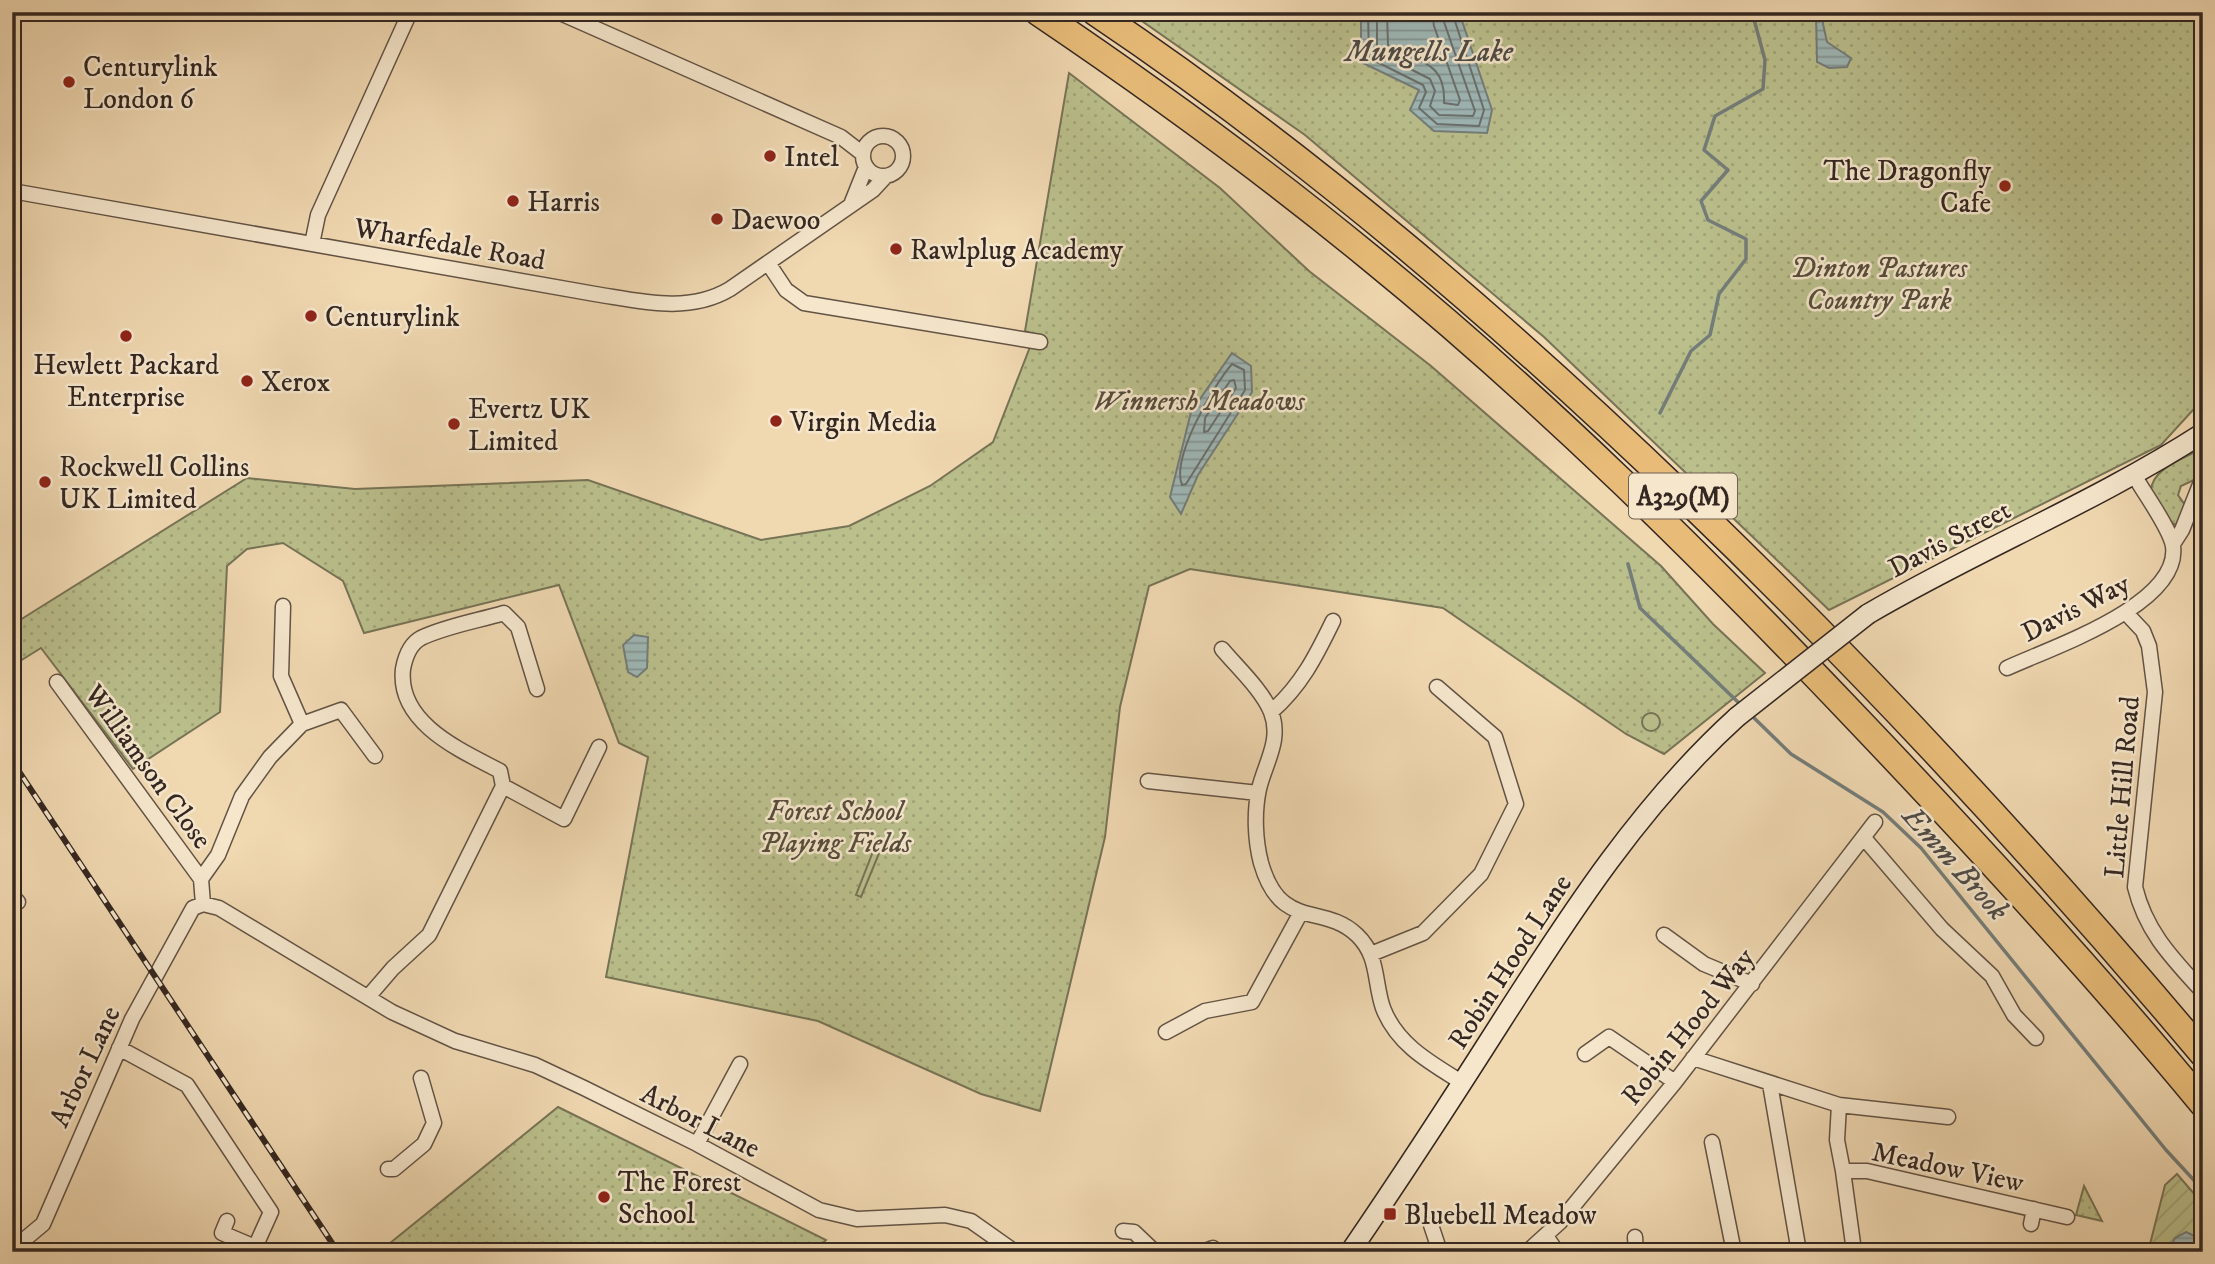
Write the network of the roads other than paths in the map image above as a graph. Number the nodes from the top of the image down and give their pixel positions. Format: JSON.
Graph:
{"nodes":[{"id":1,"x":410,"y":12,"type":"edge"},
{"id":2,"x":558,"y":12,"type":"edge"},
{"id":3,"x":1038,"y":12,"type":"edge"},
{"id":4,"x":1096,"y":12,"type":"edge"},
{"id":5,"x":841,"y":137,"type":"junction"},
{"id":6,"x":874,"y":138,"type":"junction"},
{"id":7,"x":864,"y":160,"type":"junction"},
{"id":8,"x":885,"y":177,"type":"junction"},
{"id":9,"x":12,"y":191,"type":"edge"},
{"id":10,"x":852,"y":202,"type":"junction"},
{"id":11,"x":312,"y":244,"type":"junction"},
{"id":12,"x":768,"y":263,"type":"junction"},
{"id":13,"x":1040,"y":342,"type":"dead end"},
{"id":14,"x":2203,"y":433,"type":"edge"},
{"id":15,"x":2134,"y":475,"type":"junction"},
{"id":16,"x":2202,"y":480,"type":"edge"},
{"id":17,"x":2173,"y":544,"type":"junction"},
{"id":18,"x":283,"y":606,"type":"dead end"},
{"id":19,"x":2127,"y":614,"type":"junction"},
{"id":20,"x":1333,"y":621,"type":"dead end"},
{"id":21,"x":1222,"y":649,"type":"dead end"},
{"id":22,"x":2007,"y":668,"type":"dead end"},
{"id":23,"x":57,"y":682,"type":"dead end"},
{"id":24,"x":1437,"y":687,"type":"dead end"},
{"id":25,"x":537,"y":689,"type":"dead end"},
{"id":26,"x":1271,"y":712,"type":"junction"},
{"id":27,"x":1737,"y":717,"type":"joint"},
{"id":28,"x":302,"y":724,"type":"junction"},
{"id":29,"x":599,"y":747,"type":"dead end"},
{"id":30,"x":375,"y":756,"type":"dead end"},
{"id":31,"x":1148,"y":781,"type":"dead end"},
{"id":32,"x":503,"y":786,"type":"junction"},
{"id":33,"x":1258,"y":793,"type":"junction"},
{"id":34,"x":1875,"y":822,"type":"dead end"},
{"id":35,"x":1864,"y":838,"type":"junction"},
{"id":36,"x":201,"y":880,"type":"junction"},
{"id":37,"x":203,"y":904,"type":"junction"},
{"id":38,"x":1300,"y":914,"type":"junction"},
{"id":39,"x":1664,"y":935,"type":"dead end"},
{"id":40,"x":1371,"y":954,"type":"junction"},
{"id":41,"x":1752,"y":984,"type":"junction"},
{"id":42,"x":2203,"y":992,"type":"edge"},
{"id":43,"x":368,"y":998,"type":"junction"},
{"id":44,"x":1166,"y":1032,"type":"dead end"},
{"id":45,"x":2036,"y":1038,"type":"dead end"},
{"id":46,"x":118,"y":1048,"type":"junction"},
{"id":47,"x":2203,"y":1054,"type":"edge"},
{"id":48,"x":1585,"y":1055,"type":"dead end"},
{"id":49,"x":1693,"y":1058,"type":"junction"},
{"id":50,"x":740,"y":1064,"type":"dead end"},
{"id":51,"x":421,"y":1078,"type":"dead end"},
{"id":52,"x":1675,"y":1082,"type":"junction"},
{"id":53,"x":1462,"y":1083,"type":"junction"},
{"id":54,"x":1770,"y":1084,"type":"junction"},
{"id":55,"x":2203,"y":1104,"type":"edge"},
{"id":56,"x":1839,"y":1105,"type":"junction"},
{"id":57,"x":1948,"y":1117,"type":"dead end"},
{"id":58,"x":1712,"y":1142,"type":"dead end"},
{"id":59,"x":697,"y":1144,"type":"junction"},
{"id":60,"x":388,"y":1169,"type":"dead end"},
{"id":61,"x":1843,"y":1171,"type":"junction"},
{"id":62,"x":2067,"y":1217,"type":"dead end"},
{"id":63,"x":1431,"y":1225,"type":"dead end"},
{"id":64,"x":1124,"y":1231,"type":"dead end"},
{"id":65,"x":222,"y":1233,"type":"dead end"},
{"id":66,"x":1546,"y":1236,"type":"junction"},
{"id":67,"x":254,"y":1249,"type":"edge"},
{"id":68,"x":14,"y":1250,"type":"edge"},
{"id":69,"x":1854,"y":1251,"type":"edge"},
{"id":70,"x":1015,"y":1252,"type":"edge"},
{"id":71,"x":1155,"y":1252,"type":"edge"},
{"id":72,"x":1350,"y":1252,"type":"edge"},
{"id":73,"x":1440,"y":1252,"type":"edge"},
{"id":74,"x":1527,"y":1252,"type":"edge"},
{"id":75,"x":1557,"y":1252,"type":"edge"},
{"id":76,"x":1734,"y":1252,"type":"edge"},
{"id":77,"x":1799,"y":1252,"type":"edge"}],
"edges":[{"from":1,"to":11,"type":"street"},
{"from":2,"to":5,"type":"street"},
{"from":3,"to":55,"type":"highway","number":"A329(M)"},
{"from":4,"to":47,"type":"highway","number":"A329(M)"},
{"from":5,"to":6,"type":"street"},
{"from":5,"to":7,"type":"street"},
{"from":6,"to":7,"type":"street"},
{"from":6,"to":8,"type":"street"},
{"from":7,"to":8,"type":"street"},
{"from":7,"to":10,"type":"street"},
{"from":8,"to":10,"type":"street","name":"Wharfedale Road"},
{"from":9,"to":11,"type":"street","name":"Wharfedale Road"},
{"from":10,"to":12,"type":"street","name":"Wharfedale Road"},
{"from":11,"to":12,"type":"street","name":"Wharfedale Road"},
{"from":12,"to":13,"type":"street"},
{"from":14,"to":15,"type":"main road","name":"Davis Street"},
{"from":15,"to":17,"type":"street"},
{"from":15,"to":27,"type":"main road","name":"Davis Street","bridge":true},
{"from":16,"to":17,"type":"street","name":"Davis Way"},
{"from":17,"to":19,"type":"street","name":"Davis Way"},
{"from":18,"to":28,"type":"street"},
{"from":19,"to":22,"type":"street","name":"Davis Way"},
{"from":19,"to":42,"type":"street","name":"Little Hill Road"},
{"from":20,"to":26,"type":"street"},
{"from":21,"to":26,"type":"street"},
{"from":23,"to":36,"type":"street","name":"Williamson Close"},
{"from":24,"to":40,"type":"street"},
{"from":25,"to":32,"type":"street"},
{"from":26,"to":33,"type":"street"},
{"from":27,"to":53,"type":"main road","name":"Robin Hood Lane"},
{"from":28,"to":30,"type":"street"},
{"from":28,"to":36,"type":"street"},
{"from":29,"to":32,"type":"street"},
{"from":31,"to":33,"type":"street"},
{"from":32,"to":43,"type":"street"},
{"from":33,"to":38,"type":"street"},
{"from":34,"to":35,"type":"street","name":"Robin Hood Way"},
{"from":35,"to":41,"type":"street","name":"Robin Hood Way"},
{"from":35,"to":45,"type":"street"},
{"from":36,"to":37,"type":"street"},
{"from":37,"to":43,"type":"street","name":"Arbor Lane"},
{"from":37,"to":46,"type":"street","name":"Arbor Lane"},
{"from":38,"to":40,"type":"street"},
{"from":38,"to":44,"type":"street"},
{"from":39,"to":41,"type":"street"},
{"from":40,"to":53,"type":"street"},
{"from":41,"to":49,"type":"street","name":"Robin Hood Way"},
{"from":43,"to":59,"type":"street","name":"Arbor Lane"},
{"from":46,"to":67,"type":"street"},
{"from":46,"to":68,"type":"street","name":"Arbor Lane"},
{"from":48,"to":52,"type":"street"},
{"from":49,"to":52,"type":"street","name":"Robin Hood Way"},
{"from":49,"to":54,"type":"street"},
{"from":50,"to":59,"type":"street"},
{"from":51,"to":60,"type":"street"},
{"from":52,"to":66,"type":"street","name":"Robin Hood Way"},
{"from":53,"to":72,"type":"main road","name":"Robin Hood Lane"},
{"from":54,"to":56,"type":"street"},
{"from":54,"to":77,"type":"street"},
{"from":56,"to":57,"type":"street"},
{"from":56,"to":61,"type":"street","name":"Meadow View"},
{"from":58,"to":76,"type":"street"},
{"from":59,"to":70,"type":"street","name":"Arbor Lane"},
{"from":61,"to":62,"type":"street","name":"Meadow View"},
{"from":61,"to":69,"type":"street"},
{"from":63,"to":73,"type":"street"},
{"from":64,"to":71,"type":"street"},
{"from":65,"to":67,"type":"street"},
{"from":66,"to":74,"type":"street","name":"Robin Hood Way"},
{"from":66,"to":75,"type":"street"}]}
